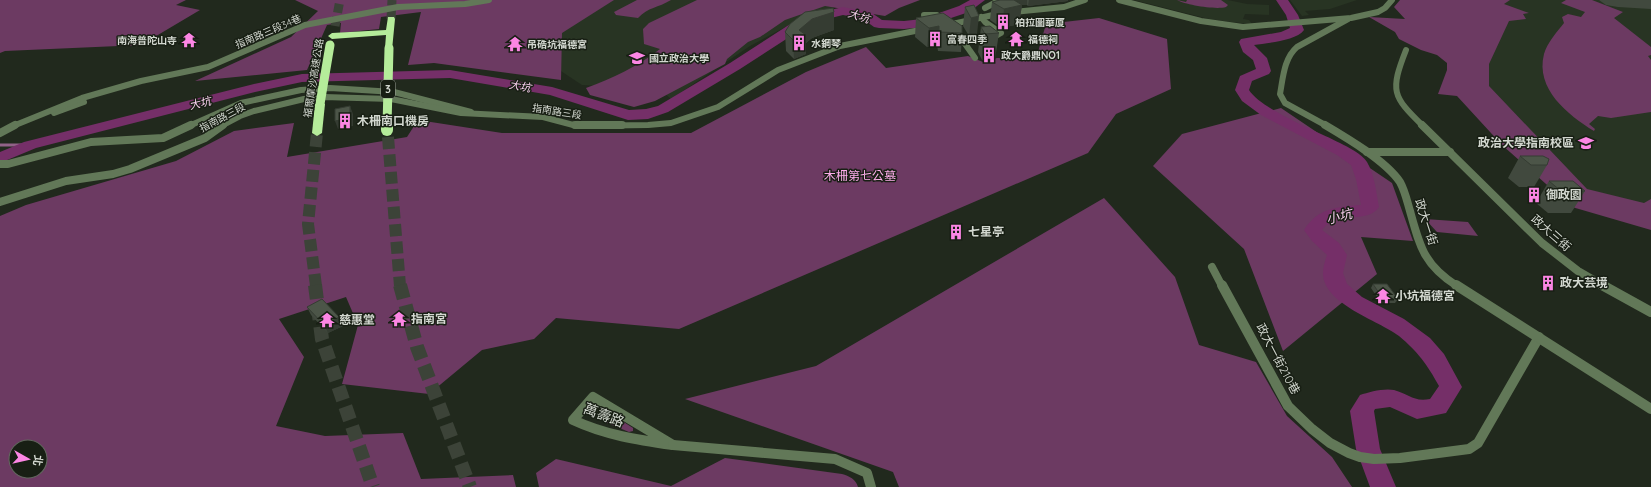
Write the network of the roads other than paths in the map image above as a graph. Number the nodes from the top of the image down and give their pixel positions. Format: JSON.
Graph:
{"nodes":[{"id":1,"x":489,"y":0,"type":"edge"},
{"id":2,"x":1000,"y":0,"type":"edge"},
{"id":3,"x":1085,"y":0,"type":"edge"},
{"id":4,"x":1119,"y":0,"type":"edge"},
{"id":5,"x":1392,"y":0,"type":"edge"},
{"id":6,"x":985,"y":8,"type":"dead end"},
{"id":7,"x":924,"y":15,"type":"edge"},
{"id":8,"x":981,"y":17,"type":"junction"},
{"id":9,"x":1348,"y":18,"type":"junction"},
{"id":10,"x":391,"y":19,"type":"tunnel mouth"},
{"id":11,"x":947,"y":24,"type":"junction"},
{"id":12,"x":335,"y":26,"type":"tunnel mouth"},
{"id":13,"x":930,"y":28,"type":"edge"},
{"id":14,"x":390,"y":32,"type":"junction"},
{"id":15,"x":994,"y":37,"type":"edge"},
{"id":16,"x":331,"y":40,"type":"junction"},
{"id":17,"x":1406,"y":50,"type":"dead end"},
{"id":18,"x":975,"y":58,"type":"dead end"},
{"id":19,"x":477,"y":114,"type":"junction"},
{"id":20,"x":0,"y":133,"type":"edge"},
{"id":21,"x":317,"y":133,"type":"tunnel mouth"},
{"id":22,"x":387,"y":134,"type":"tunnel mouth"},
{"id":23,"x":1367,"y":152,"type":"junction"},
{"id":24,"x":1450,"y":152,"type":"junction"},
{"id":25,"x":0,"y":164,"type":"edge"},
{"id":26,"x":0,"y":202,"type":"edge"},
{"id":27,"x":1212,"y":267,"type":"dead end"},
{"id":28,"x":1651,"y":312,"type":"edge"},
{"id":29,"x":1539,"y":337,"type":"junction"},
{"id":30,"x":1651,"y":408,"type":"edge"},
{"id":31,"x":673,"y":445,"type":"junction"},
{"id":32,"x":871,"y":487,"type":"edge"}],
"edges":[{"from":1,"to":20,"type":"street","name":"指南路三段34巷"},
{"from":2,"to":6,"type":"street"},
{"from":3,"to":8,"type":"street"},
{"from":4,"to":9,"type":"street"},
{"from":5,"to":9,"type":"street"},
{"from":7,"to":11,"type":"street"},
{"from":8,"to":11,"type":"street"},
{"from":8,"to":15,"type":"street"},
{"from":9,"to":23,"type":"street","name":"政大一街"},
{"from":10,"to":14,"type":"highway","number":"3"},
{"from":11,"to":18,"type":"street"},
{"from":12,"to":16,"type":"highway","name":"福爾摩沙高速公路"},
{"from":13,"to":19,"type":"street","name":"指南路三段"},
{"from":14,"to":16,"type":"highway"},
{"from":14,"to":22,"type":"highway","number":"3","bridge":true},
{"from":16,"to":21,"type":"highway","name":"福爾摩沙高速公路","bridge":true},
{"from":17,"to":24,"type":"street","name":"政大三街"},
{"from":19,"to":25,"type":"street"},
{"from":19,"to":26,"type":"street","name":"指南路三段"},
{"from":23,"to":24,"type":"street"},
{"from":23,"to":29,"type":"street","name":"政大一街"},
{"from":24,"to":28,"type":"street","name":"政大三街"},
{"from":27,"to":29,"type":"street","name":"政大一街210巷"},
{"from":29,"to":30,"type":"street","name":"政大一街"},
{"from":31,"to":31,"type":"street","name":"萬壽路"},
{"from":31,"to":32,"type":"street","name":"萬壽路"}]}
